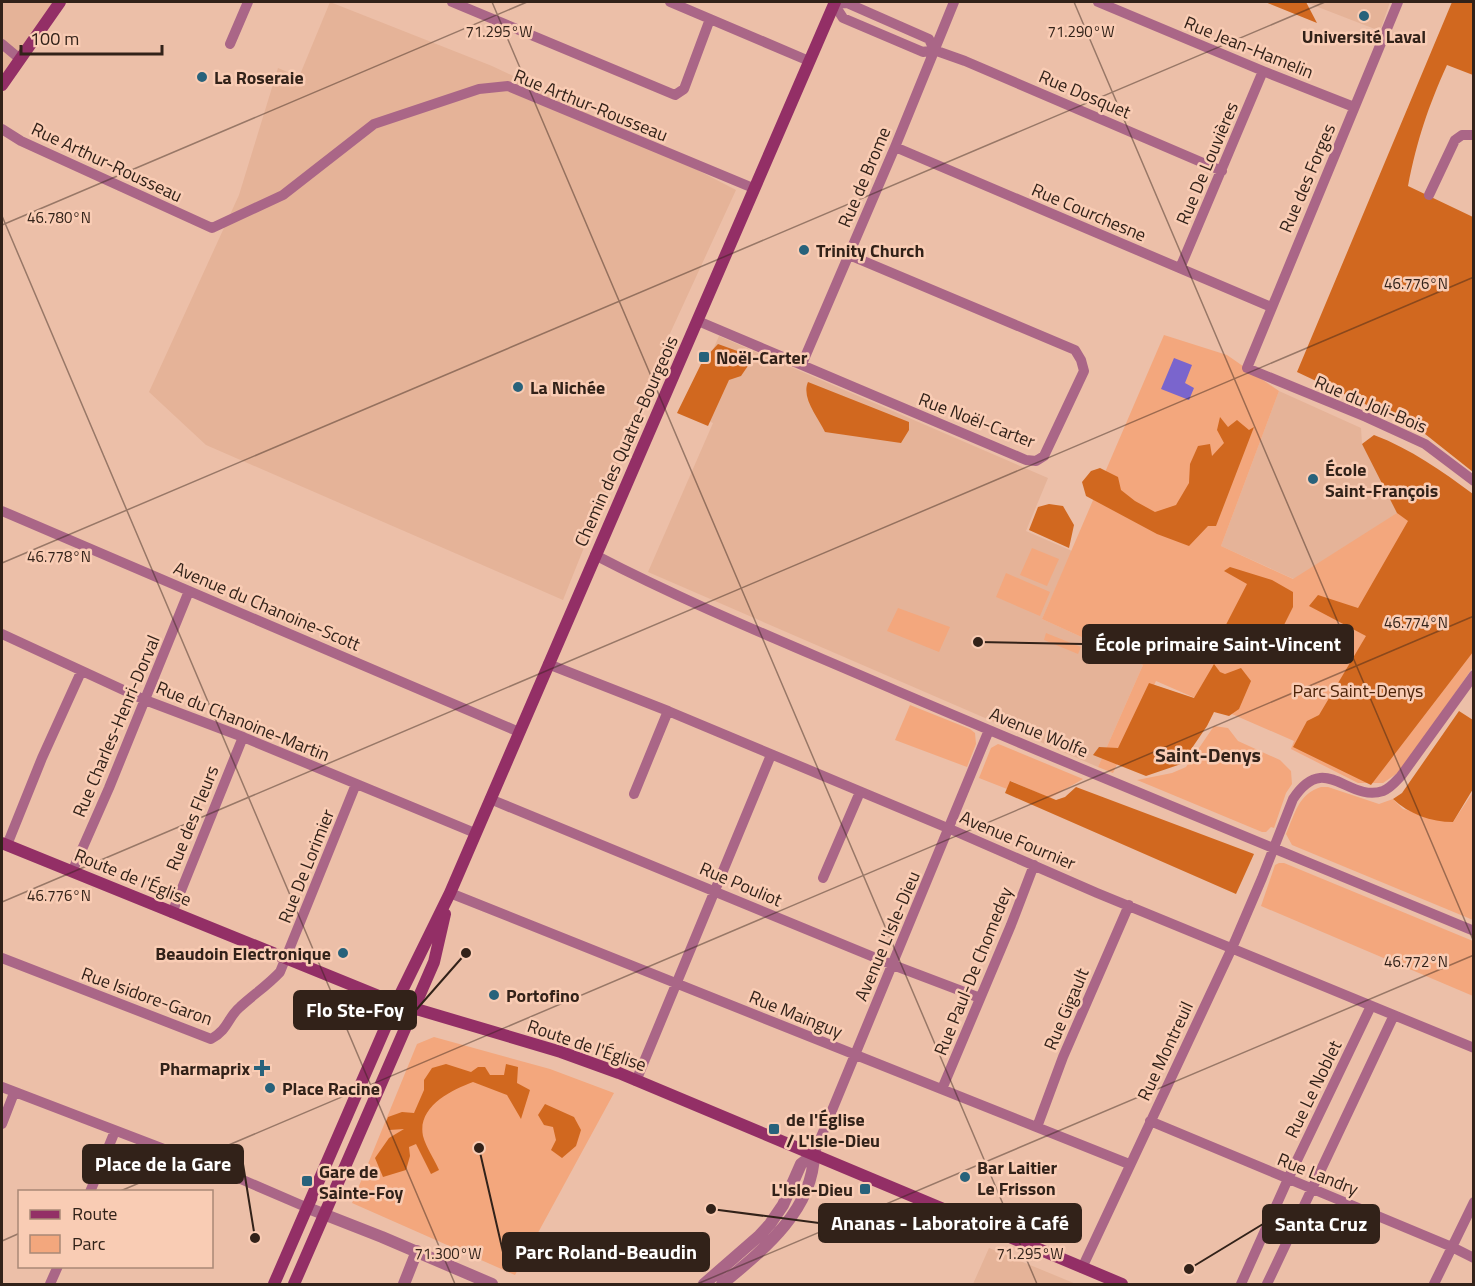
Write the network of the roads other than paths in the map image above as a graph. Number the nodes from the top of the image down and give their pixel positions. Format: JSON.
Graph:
{"nodes":[{"id":1,"x":60,"y":2,"type":"edge"},
{"id":2,"x":248,"y":2,"type":"edge"},
{"id":3,"x":452,"y":2,"type":"edge"},
{"id":4,"x":669,"y":2,"type":"edge"},
{"id":5,"x":954,"y":2,"type":"edge"},
{"id":6,"x":1098,"y":2,"type":"edge"},
{"id":7,"x":1398,"y":2,"type":"edge"},
{"id":8,"x":835,"y":3,"type":"edge"},
{"id":9,"x":710,"y":19,"type":"junction"},
{"id":10,"x":2,"y":44,"type":"edge"},
{"id":11,"x":230,"y":44,"type":"dead end"},
{"id":12,"x":934,"y":50,"type":"junction"},
{"id":13,"x":20,"y":58,"type":"junction"},
{"id":14,"x":809,"y":61,"type":"junction"},
{"id":15,"x":1263,"y":71,"type":"junction"},
{"id":16,"x":2,"y":85,"type":"edge"},
{"id":17,"x":1354,"y":107,"type":"junction"},
{"id":18,"x":2,"y":129,"type":"edge"},
{"id":19,"x":1473,"y":135,"type":"edge"},
{"id":20,"x":895,"y":147,"type":"junction"},
{"id":21,"x":1222,"y":171,"type":"junction"},
{"id":22,"x":753,"y":188,"type":"junction"},
{"id":23,"x":1429,"y":195,"type":"dead end"},
{"id":24,"x":849,"y":255,"type":"junction"},
{"id":25,"x":1180,"y":268,"type":"junction"},
{"id":26,"x":1271,"y":307,"type":"junction"},
{"id":27,"x":698,"y":321,"type":"junction"},
{"id":28,"x":802,"y":364,"type":"junction"},
{"id":29,"x":1247,"y":368,"type":"joint"},
{"id":30,"x":1473,"y":482,"type":"edge"},
{"id":31,"x":2,"y":511,"type":"edge"},
{"id":32,"x":595,"y":555,"type":"junction"},
{"id":33,"x":189,"y":591,"type":"junction"},
{"id":34,"x":2,"y":634,"type":"edge"},
{"id":35,"x":548,"y":664,"type":"junction"},
{"id":36,"x":81,"y":672,"type":"junction"},
{"id":37,"x":1473,"y":675,"type":"edge"},
{"id":38,"x":145,"y":700,"type":"junction"},
{"id":39,"x":668,"y":711,"type":"junction"},
{"id":40,"x":989,"y":730,"type":"junction"},
{"id":41,"x":519,"y":732,"type":"junction"},
{"id":42,"x":243,"y":736,"type":"junction"},
{"id":43,"x":771,"y":755,"type":"junction"},
{"id":44,"x":356,"y":784,"type":"junction"},
{"id":45,"x":860,"y":792,"type":"junction"},
{"id":46,"x":634,"y":794,"type":"dead end"},
{"id":47,"x":490,"y":799,"type":"junction"},
{"id":48,"x":950,"y":828,"type":"junction"},
{"id":49,"x":475,"y":833,"type":"junction"},
{"id":50,"x":4,"y":844,"type":"edge"},
{"id":51,"x":1274,"y":847,"type":"junction"},
{"id":52,"x":1034,"y":864,"type":"junction"},
{"id":53,"x":72,"y":872,"type":"junction"},
{"id":54,"x":823,"y":878,"type":"dead end"},
{"id":55,"x":716,"y":891,"type":"junction"},
{"id":56,"x":450,"y":894,"type":"junction"},
{"id":57,"x":1129,"y":905,"type":"junction"},
{"id":58,"x":172,"y":913,"type":"junction"},
{"id":59,"x":1473,"y":930,"type":"edge"},
{"id":60,"x":1232,"y":948,"type":"junction"},
{"id":61,"x":2,"y":958,"type":"edge"},
{"id":62,"x":285,"y":959,"type":"junction"},
{"id":63,"x":893,"y":965,"type":"junction"},
{"id":64,"x":676,"y":983,"type":"junction"},
{"id":65,"x":980,"y":998,"type":"junction"},
{"id":66,"x":396,"y":1003,"type":"junction"},
{"id":67,"x":1371,"y":1006,"type":"junction"},
{"id":68,"x":413,"y":1009,"type":"junction"},
{"id":69,"x":1394,"y":1016,"type":"junction"},
{"id":70,"x":1473,"y":1048,"type":"edge"},
{"id":71,"x":855,"y":1056,"type":"junction"},
{"id":72,"x":636,"y":1081,"type":"junction"},
{"id":73,"x":2,"y":1088,"type":"edge"},
{"id":74,"x":942,"y":1089,"type":"junction"},
{"id":75,"x":14,"y":1093,"type":"junction"},
{"id":76,"x":1150,"y":1121,"type":"junction"},
{"id":77,"x":2,"y":1124,"type":"edge"},
{"id":78,"x":1038,"y":1127,"type":"junction"},
{"id":79,"x":115,"y":1131,"type":"junction"},
{"id":80,"x":814,"y":1154,"type":"junction"},
{"id":81,"x":1129,"y":1164,"type":"junction"},
{"id":82,"x":1288,"y":1179,"type":"junction"},
{"id":83,"x":1312,"y":1188,"type":"junction"},
{"id":84,"x":90,"y":1190,"type":"edge"},
{"id":85,"x":1473,"y":1202,"type":"edge"},
{"id":86,"x":308,"y":1208,"type":"junction"},
{"id":87,"x":324,"y":1214,"type":"junction"},
{"id":88,"x":1452,"y":1246,"type":"junction"},
{"id":89,"x":417,"y":1251,"type":"junction"},
{"id":90,"x":1473,"y":1258,"type":"edge"},
{"id":91,"x":57,"y":1268,"type":"edge"},
{"id":92,"x":1082,"y":1268,"type":"junction"},
{"id":93,"x":50,"y":1284,"type":"edge"},
{"id":94,"x":274,"y":1284,"type":"edge"},
{"id":95,"x":294,"y":1284,"type":"edge"},
{"id":96,"x":404,"y":1284,"type":"edge"},
{"id":97,"x":492,"y":1284,"type":"edge"},
{"id":98,"x":704,"y":1284,"type":"edge"},
{"id":99,"x":722,"y":1284,"type":"edge"},
{"id":100,"x":1122,"y":1284,"type":"edge"},
{"id":101,"x":1241,"y":1284,"type":"edge"},
{"id":102,"x":1267,"y":1284,"type":"edge"},
{"id":103,"x":1434,"y":1284,"type":"edge"}],
"edges":[{"from":1,"to":13,"type":"main road"},
{"from":2,"to":11,"type":"street"},
{"from":3,"to":9,"type":"street"},
{"from":4,"to":9,"type":"street"},
{"from":5,"to":12,"type":"street","name":"Rue de Brome"},
{"from":6,"to":15,"type":"street","name":"Rue Jean-Hamelin"},
{"from":7,"to":17,"type":"street","name":"Rue des Forges"},
{"from":8,"to":12,"type":"street","name":"Rue Dosquet"},
{"from":8,"to":14,"type":"main road","name":"Chemin des Quatre-Bourgeois"},
{"from":9,"to":14,"type":"street"},
{"from":10,"to":13,"type":"street"},
{"from":12,"to":20,"type":"street","name":"Rue de Brome"},
{"from":12,"to":21,"type":"street","name":"Rue Dosquet"},
{"from":13,"to":16,"type":"main road"},
{"from":14,"to":22,"type":"main road","name":"Chemin des Quatre-Bourgeois"},
{"from":15,"to":17,"type":"street","name":"Rue Jean-Hamelin"},
{"from":15,"to":21,"type":"street","name":"Rue De Louvières"},
{"from":17,"to":26,"type":"street","name":"Rue des Forges"},
{"from":18,"to":22,"type":"street","name":"Rue Arthur-Rousseau"},
{"from":19,"to":23,"type":"street"},
{"from":20,"to":24,"type":"street","name":"Rue de Brome"},
{"from":20,"to":25,"type":"street","name":"Rue Courchesne"},
{"from":21,"to":25,"type":"street","name":"Rue De Louvières"},
{"from":22,"to":27,"type":"main road","name":"Chemin des Quatre-Bourgeois"},
{"from":24,"to":28,"type":"street","name":"Rue de Brome"},
{"from":24,"to":28,"type":"street","name":"Rue Noël-Carter"},
{"from":25,"to":26,"type":"street","name":"Rue Courchesne"},
{"from":26,"to":29,"type":"street","name":"Rue des Forges"},
{"from":27,"to":28,"type":"street","name":"Rue Noël-Carter"},
{"from":27,"to":32,"type":"main road","name":"Chemin des Quatre-Bourgeois"},
{"from":29,"to":30,"type":"street","name":"Rue du Joli-Bois"},
{"from":31,"to":33,"type":"street","name":"Avenue du Chanoine-Scott"},
{"from":32,"to":35,"type":"main road","name":"Chemin des Quatre-Bourgeois"},
{"from":32,"to":40,"type":"street","name":"Avenue Wolfe"},
{"from":33,"to":38,"type":"street","name":"Rue Charles-Henri-Dorval"},
{"from":33,"to":41,"type":"street","name":"Avenue du Chanoine-Scott"},
{"from":34,"to":36,"type":"street","name":"Rue du Chanoine-Martin"},
{"from":35,"to":39,"type":"street","name":"Avenue Fournier"},
{"from":35,"to":41,"type":"main road","name":"Chemin des Quatre-Bourgeois"},
{"from":36,"to":38,"type":"street","name":"Rue du Chanoine-Martin"},
{"from":36,"to":50,"type":"street"},
{"from":37,"to":51,"type":"street","name":"Rue Montreuil"},
{"from":38,"to":42,"type":"street","name":"Rue du Chanoine-Martin"},
{"from":38,"to":53,"type":"street","name":"Rue Charles-Henri-Dorval"},
{"from":39,"to":43,"type":"street","name":"Avenue Fournier"},
{"from":39,"to":46,"type":"street"},
{"from":40,"to":48,"type":"street","name":"Avenue L'Isle-Dieu"},
{"from":40,"to":51,"type":"street","name":"Avenue Wolfe"},
{"from":41,"to":47,"type":"main road","name":"Chemin des Quatre-Bourgeois"},
{"from":42,"to":44,"type":"street","name":"Rue du Chanoine-Martin"},
{"from":42,"to":58,"type":"street","name":"Rue des Fleurs"},
{"from":43,"to":45,"type":"street","name":"Avenue Fournier"},
{"from":43,"to":55,"type":"street"},
{"from":44,"to":49,"type":"street","name":"Rue du Chanoine-Martin"},
{"from":44,"to":62,"type":"street","name":"Rue De Lorimier"},
{"from":45,"to":48,"type":"street","name":"Avenue Fournier"},
{"from":45,"to":54,"type":"street"},
{"from":47,"to":49,"type":"main road","name":"Chemin des Quatre-Bourgeois"},
{"from":47,"to":55,"type":"street","name":"Rue Pouliot"},
{"from":48,"to":52,"type":"street","name":"Avenue Fournier"},
{"from":48,"to":63,"type":"street","name":"Avenue L'Isle-Dieu"},
{"from":49,"to":56,"type":"main road","name":"Chemin des Quatre-Bourgeois"},
{"from":50,"to":53,"type":"main road","name":"Route de l'Église"},
{"from":51,"to":59,"type":"street","name":"Avenue Wolfe"},
{"from":51,"to":60,"type":"street","name":"Rue Montreuil"},
{"from":52,"to":57,"type":"street","name":"Avenue Fournier"},
{"from":52,"to":65,"type":"street","name":"Rue Paul-De Chomedey"},
{"from":53,"to":58,"type":"main road","name":"Route de l'Église"},
{"from":55,"to":63,"type":"street","name":"Rue Pouliot"},
{"from":55,"to":64,"type":"street"},
{"from":56,"to":64,"type":"street","name":"Rue Mainguy"},
{"from":56,"to":66,"type":"main road","name":"Chemin des Quatre-Bourgeois"},
{"from":56,"to":68,"type":"main road","name":"Chemin des Quatre-Bourgeois"},
{"from":57,"to":60,"type":"street","name":"Avenue Fournier"},
{"from":57,"to":78,"type":"street","name":"Rue Gigault"},
{"from":58,"to":62,"type":"main road","name":"Route de l'Église"},
{"from":60,"to":67,"type":"street","name":"Avenue Fournier"},
{"from":60,"to":76,"type":"street","name":"Rue Montreuil"},
{"from":61,"to":62,"type":"street","name":"Rue Isidore-Garon"},
{"from":62,"to":66,"type":"main road","name":"Route de l'Église"},
{"from":63,"to":65,"type":"street","name":"Rue Pouliot"},
{"from":63,"to":71,"type":"street","name":"Avenue L'Isle-Dieu"},
{"from":64,"to":71,"type":"street","name":"Rue Mainguy"},
{"from":64,"to":72,"type":"street"},
{"from":65,"to":74,"type":"street","name":"Rue Paul-De Chomedey"},
{"from":66,"to":68,"type":"main road","name":"Route de l'Église"},
{"from":66,"to":86,"type":"main road","name":"Chemin des Quatre-Bourgeois"},
{"from":67,"to":69,"type":"street","name":"Avenue Fournier"},
{"from":67,"to":82,"type":"street","name":"Rue Le Noblet"},
{"from":68,"to":72,"type":"main road","name":"Route de l'Église"},
{"from":68,"to":87,"type":"main road","name":"Chemin des Quatre-Bourgeois"},
{"from":69,"to":70,"type":"street","name":"Avenue Fournier"},
{"from":69,"to":83,"type":"street"},
{"from":71,"to":74,"type":"street","name":"Rue Mainguy"},
{"from":71,"to":80,"type":"street","name":"Avenue L'Isle-Dieu"},
{"from":72,"to":80,"type":"main road","name":"Route de l'Église"},
{"from":73,"to":75,"type":"street"},
{"from":74,"to":78,"type":"street","name":"Rue Mainguy"},
{"from":75,"to":77,"type":"street"},
{"from":75,"to":79,"type":"street"},
{"from":76,"to":81,"type":"street","name":"Rue Montreuil"},
{"from":76,"to":82,"type":"street","name":"Rue Landry"},
{"from":78,"to":81,"type":"street","name":"Rue Mainguy"},
{"from":79,"to":84,"type":"street"},
{"from":79,"to":86,"type":"street"},
{"from":80,"to":92,"type":"main road","name":"Route de l'Église"},
{"from":80,"to":98,"type":"street"},
{"from":80,"to":99,"type":"street"},
{"from":81,"to":92,"type":"street","name":"Rue Montreuil"},
{"from":82,"to":83,"type":"street","name":"Rue Landry"},
{"from":82,"to":101,"type":"street","name":"Rue Le Noblet"},
{"from":83,"to":88,"type":"street","name":"Rue Landry"},
{"from":83,"to":102,"type":"street"},
{"from":85,"to":88,"type":"street"},
{"from":86,"to":87,"type":"street"},
{"from":86,"to":94,"type":"main road","name":"Chemin des Quatre-Bourgeois"},
{"from":87,"to":89,"type":"street"},
{"from":87,"to":95,"type":"main road","name":"Chemin des Quatre-Bourgeois"},
{"from":88,"to":90,"type":"street","name":"Rue Landry"},
{"from":88,"to":103,"type":"street"},
{"from":89,"to":96,"type":"street"},
{"from":89,"to":97,"type":"street"},
{"from":91,"to":93,"type":"street"},
{"from":92,"to":100,"type":"main road","name":"Route de l'Église"}]}
